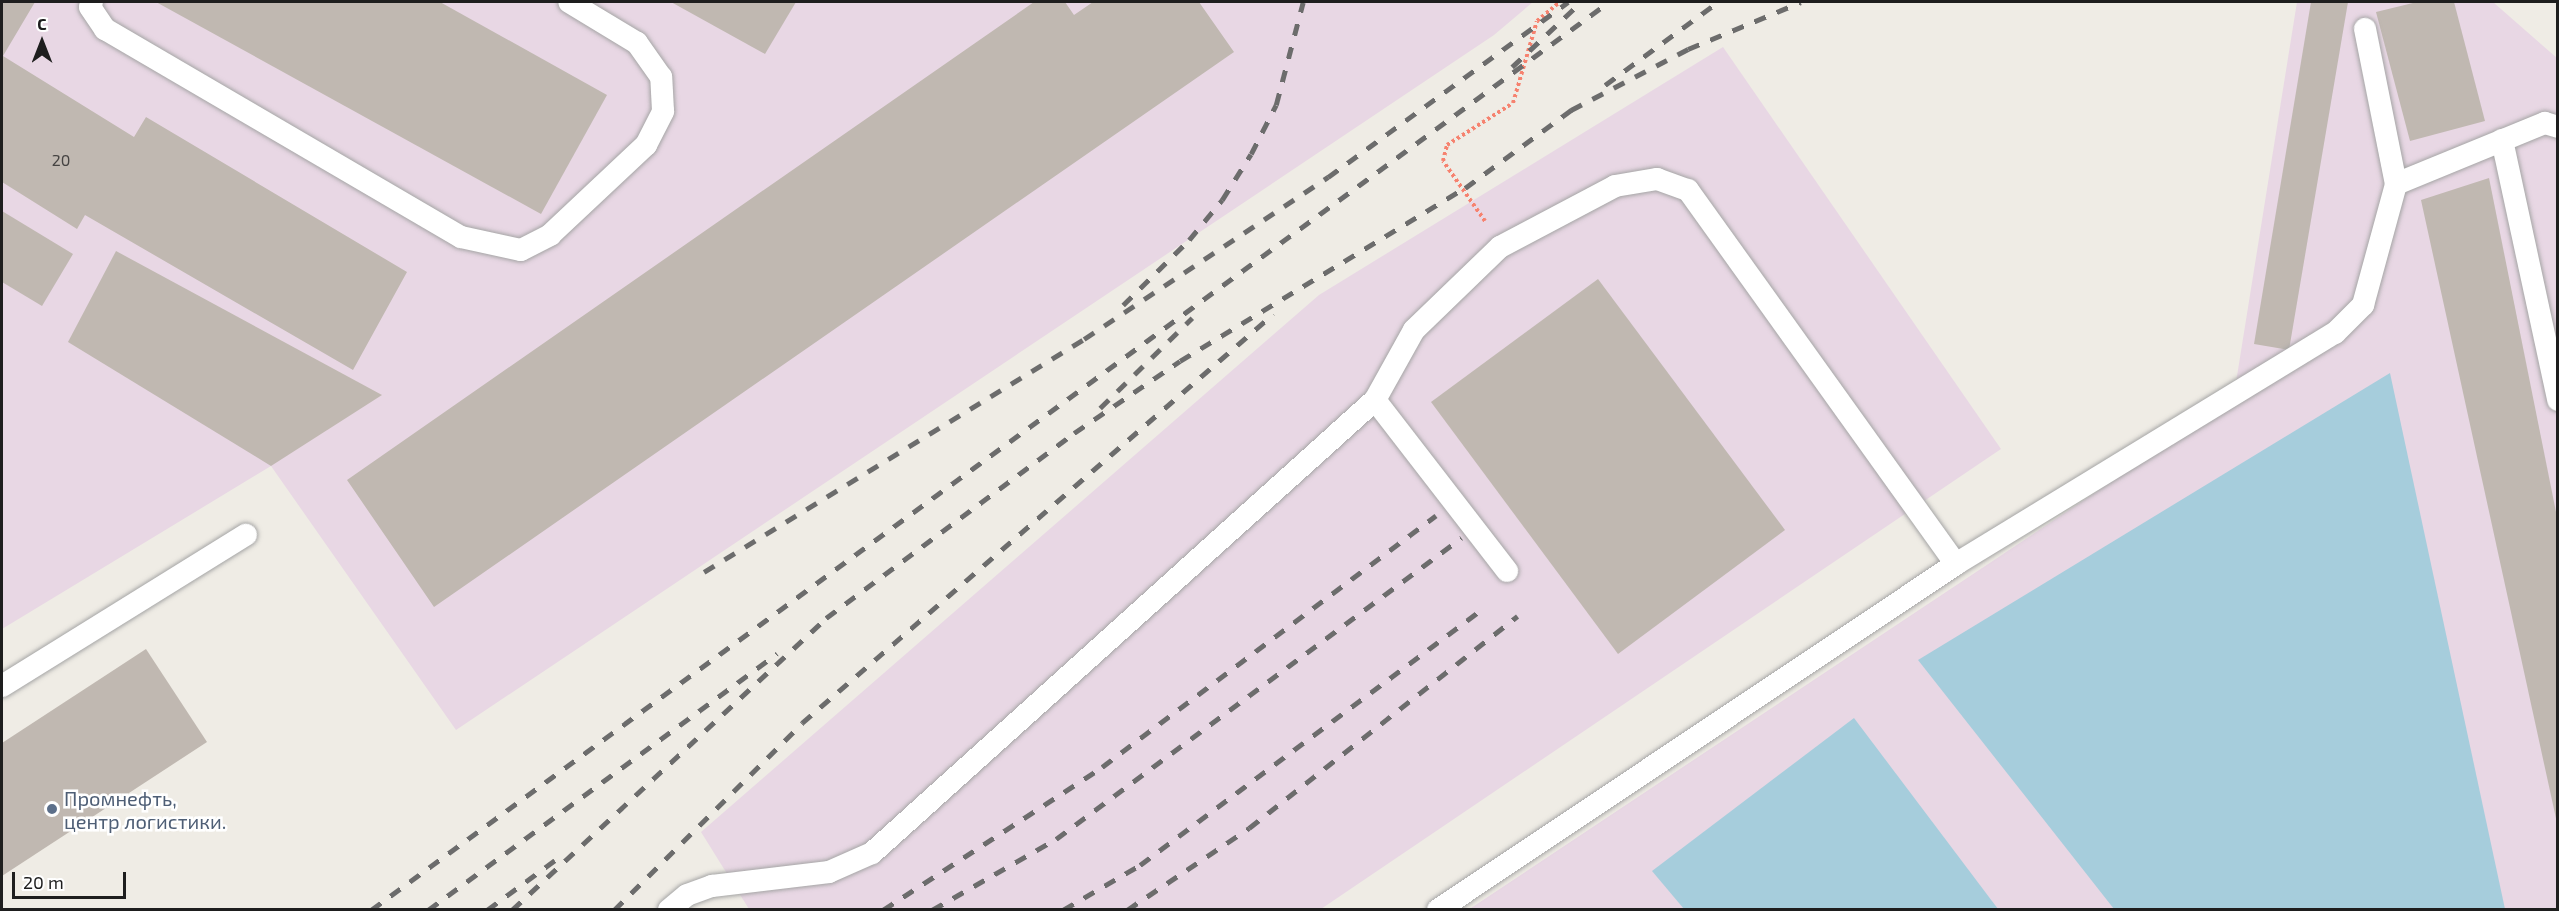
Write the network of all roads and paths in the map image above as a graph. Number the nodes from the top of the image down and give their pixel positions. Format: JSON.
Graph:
{"nodes":[{"id":1,"x":92,"y":2,"type":"edge"},
{"id":2,"x":568,"y":2,"type":"edge"},
{"id":3,"x":1560,"y":2,"type":"edge"},
{"id":4,"x":2365,"y":29,"type":"dead end"},
{"id":5,"x":2558,"y":127,"type":"edge"},
{"id":6,"x":2502,"y":140,"type":"junction"},
{"id":7,"x":2397,"y":184,"type":"junction"},
{"id":8,"x":1500,"y":247,"type":"junction"},
{"id":9,"x":2558,"y":399,"type":"edge"},
{"id":10,"x":1374,"y":400,"type":"junction"},
{"id":11,"x":246,"y":535,"type":"dead end"},
{"id":12,"x":1956,"y":564,"type":"junction"},
{"id":13,"x":1507,"y":571,"type":"dead end"},
{"id":14,"x":2,"y":686,"type":"edge"},
{"id":15,"x":669,"y":909,"type":"edge"},
{"id":16,"x":1438,"y":909,"type":"edge"}],
"edges":[{"from":1,"to":2,"type":"lane"},
{"from":3,"to":8,"type":"path"},
{"from":4,"to":7,"type":"lane"},
{"from":5,"to":6,"type":"lane"},
{"from":6,"to":7,"type":"lane"},
{"from":6,"to":9,"type":"lane"},
{"from":7,"to":12,"type":"lane"},
{"from":8,"to":10,"type":"lane"},
{"from":8,"to":12,"type":"lane"},
{"from":10,"to":13,"type":"lane"},
{"from":10,"to":15,"type":"lane"},
{"from":11,"to":14,"type":"lane"},
{"from":12,"to":16,"type":"lane"}]}
